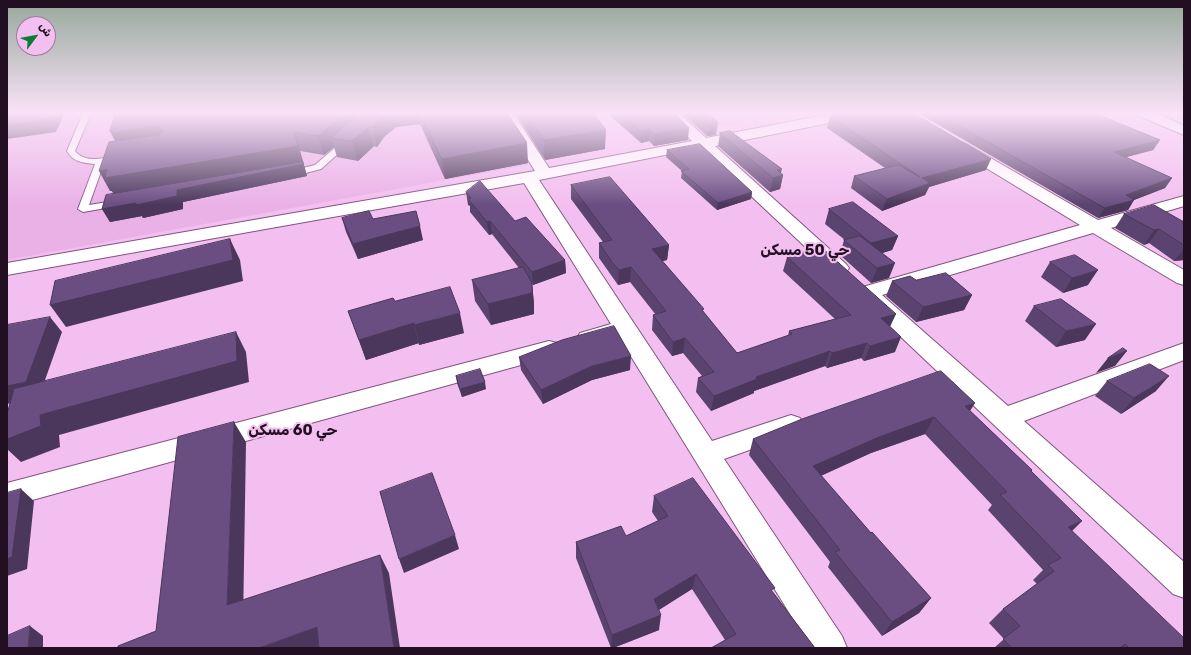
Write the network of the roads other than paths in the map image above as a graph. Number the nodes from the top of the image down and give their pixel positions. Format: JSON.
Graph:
{"nodes":[{"id":1,"x":73,"y":144,"type":"edge"},
{"id":2,"x":345,"y":144,"type":"edge"},
{"id":3,"x":521,"y":144,"type":"edge"},
{"id":4,"x":703,"y":144,"type":"joint"},
{"id":5,"x":954,"y":144,"type":"edge"},
{"id":6,"x":130,"y":156,"type":"edge"},
{"id":7,"x":100,"y":161,"type":"junction"},
{"id":8,"x":284,"y":174,"type":"edge"},
{"id":9,"x":537,"y":176,"type":"junction"},
{"id":10,"x":129,"y":201,"type":"edge"},
{"id":11,"x":1184,"y":201,"type":"edge"},
{"id":12,"x":1095,"y":226,"type":"junction"},
{"id":13,"x":7,"y":269,"type":"edge"},
{"id":14,"x":1184,"y":279,"type":"edge"},
{"id":15,"x":866,"y":293,"type":"junction"},
{"id":16,"x":625,"y":328,"type":"junction"},
{"id":17,"x":1184,"y":351,"type":"edge"},
{"id":18,"x":810,"y":418,"type":"edge"},
{"id":19,"x":1004,"y":418,"type":"junction"},
{"id":20,"x":706,"y":454,"type":"junction"},
{"id":21,"x":7,"y":495,"type":"edge"},
{"id":22,"x":1184,"y":583,"type":"edge"},
{"id":23,"x":830,"y":648,"type":"edge"}],
"edges":[{"from":1,"to":7,"type":"lane"},
{"from":2,"to":8,"type":"lane"},
{"from":3,"to":9,"type":"street"},
{"from":4,"to":9,"type":"street"},
{"from":4,"to":15,"type":"street"},
{"from":5,"to":12,"type":"street"},
{"from":6,"to":7,"type":"lane"},
{"from":7,"to":10,"type":"lane"},
{"from":9,"to":13,"type":"street"},
{"from":9,"to":16,"type":"street"},
{"from":11,"to":12,"type":"street"},
{"from":12,"to":14,"type":"street"},
{"from":12,"to":15,"type":"street"},
{"from":15,"to":19,"type":"street"},
{"from":16,"to":20,"type":"street"},
{"from":16,"to":21,"type":"street"},
{"from":17,"to":19,"type":"street"},
{"from":18,"to":20,"type":"street"},
{"from":19,"to":22,"type":"street"},
{"from":20,"to":23,"type":"street"}]}
